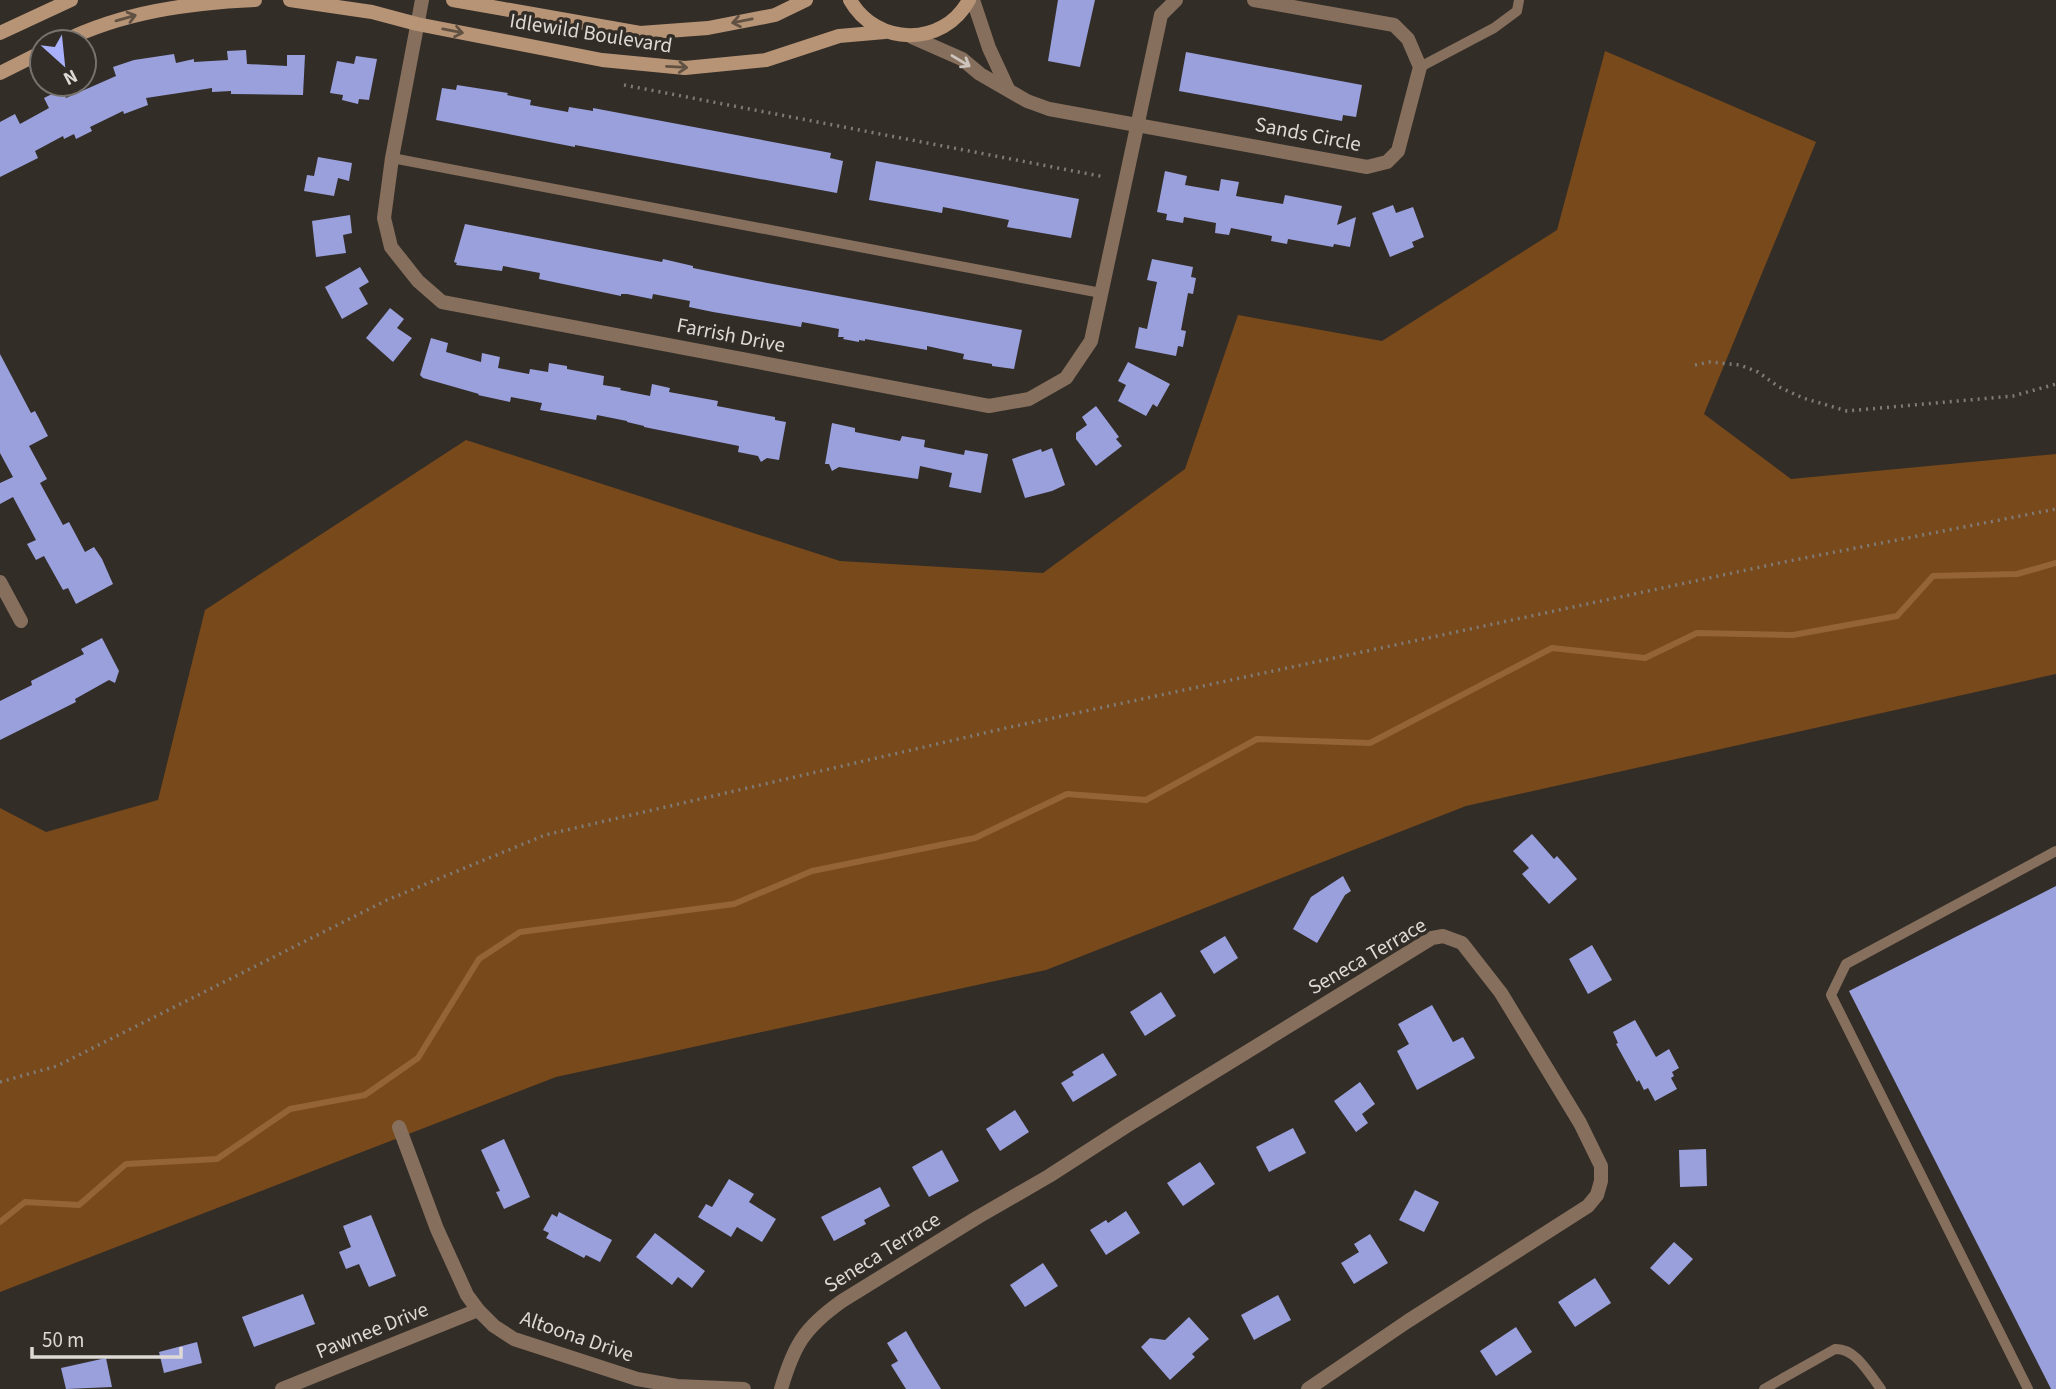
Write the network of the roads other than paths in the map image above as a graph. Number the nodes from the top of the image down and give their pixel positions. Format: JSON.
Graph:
{"nodes":[{"id":1,"x":71,"y":0,"type":"edge"},
{"id":2,"x":255,"y":0,"type":"edge"},
{"id":3,"x":290,"y":0,"type":"edge"},
{"id":4,"x":422,"y":0,"type":"edge"},
{"id":5,"x":453,"y":0,"type":"edge"},
{"id":6,"x":806,"y":0,"type":"edge"},
{"id":7,"x":850,"y":0,"type":"edge"},
{"id":8,"x":971,"y":0,"type":"edge"},
{"id":9,"x":1176,"y":0,"type":"edge"},
{"id":10,"x":1254,"y":0,"type":"edge"},
{"id":11,"x":1519,"y":0,"type":"edge"},
{"id":12,"x":416,"y":24,"type":"junction"},
{"id":13,"x":98,"y":28,"type":"edge"},
{"id":14,"x":885,"y":32,"type":"junction"},
{"id":15,"x":0,"y":33,"type":"edge"},
{"id":16,"x":912,"y":37,"type":"junction"},
{"id":17,"x":28,"y":59,"type":"edge"},
{"id":18,"x":1420,"y":67,"type":"junction"},
{"id":19,"x":0,"y":73,"type":"edge"},
{"id":20,"x":1008,"y":89,"type":"junction"},
{"id":21,"x":1139,"y":124,"type":"junction"},
{"id":22,"x":392,"y":158,"type":"junction"},
{"id":23,"x":1101,"y":293,"type":"junction"},
{"id":24,"x":0,"y":582,"type":"edge"},
{"id":25,"x":21,"y":621,"type":"dead end"},
{"id":26,"x":2056,"y":851,"type":"edge"},
{"id":27,"x":399,"y":1127,"type":"dead end"},
{"id":28,"x":478,"y":1310,"type":"junction"},
{"id":29,"x":282,"y":1389,"type":"edge"},
{"id":30,"x":744,"y":1389,"type":"edge"},
{"id":31,"x":781,"y":1389,"type":"edge"},
{"id":32,"x":1308,"y":1389,"type":"edge"},
{"id":33,"x":1764,"y":1389,"type":"edge"},
{"id":34,"x":1881,"y":1389,"type":"edge"},
{"id":35,"x":2028,"y":1389,"type":"edge"}],
"edges":[{"from":1,"to":15,"type":"street"},
{"from":13,"to":2,"type":"street","one_way":true},
{"from":3,"to":12,"type":"street","name":"Idlewild Boulevard"},
{"from":4,"to":12,"type":"street","name":"Farrish Drive"},
{"from":6,"to":5,"type":"street","name":"Idlewild Boulevard","one_way":true},
{"from":7,"to":14,"type":"street"},
{"from":8,"to":16,"type":"street"},
{"from":8,"to":20,"type":"street"},
{"from":9,"to":21,"type":"street"},
{"from":10,"to":18,"type":"street"},
{"from":11,"to":18,"type":"lane"},
{"from":12,"to":14,"type":"street","name":"Idlewild Boulevard","one_way":true},
{"from":12,"to":22,"type":"street","name":"Farrish Drive"},
{"from":14,"to":16,"type":"street"},
{"from":16,"to":20,"type":"street","name":"Sands Circle","one_way":true},
{"from":17,"to":19,"type":"street"},
{"from":18,"to":21,"type":"street","name":"Sands Circle"},
{"from":20,"to":21,"type":"street","name":"Sands Circle"},
{"from":21,"to":23,"type":"street","name":"Farrish Drive"},
{"from":22,"to":23,"type":"lane"},
{"from":22,"to":23,"type":"street","name":"Farrish Drive"},
{"from":24,"to":25,"type":"street"},
{"from":26,"to":35,"type":"lane"},
{"from":27,"to":28,"type":"street","name":"Altoona Drive"},
{"from":28,"to":29,"type":"street","name":"Pawnee Drive"},
{"from":28,"to":30,"type":"street","name":"Altoona Drive"},
{"from":31,"to":32,"type":"street","name":"Seneca Terrace"},
{"from":33,"to":34,"type":"lane"}]}
